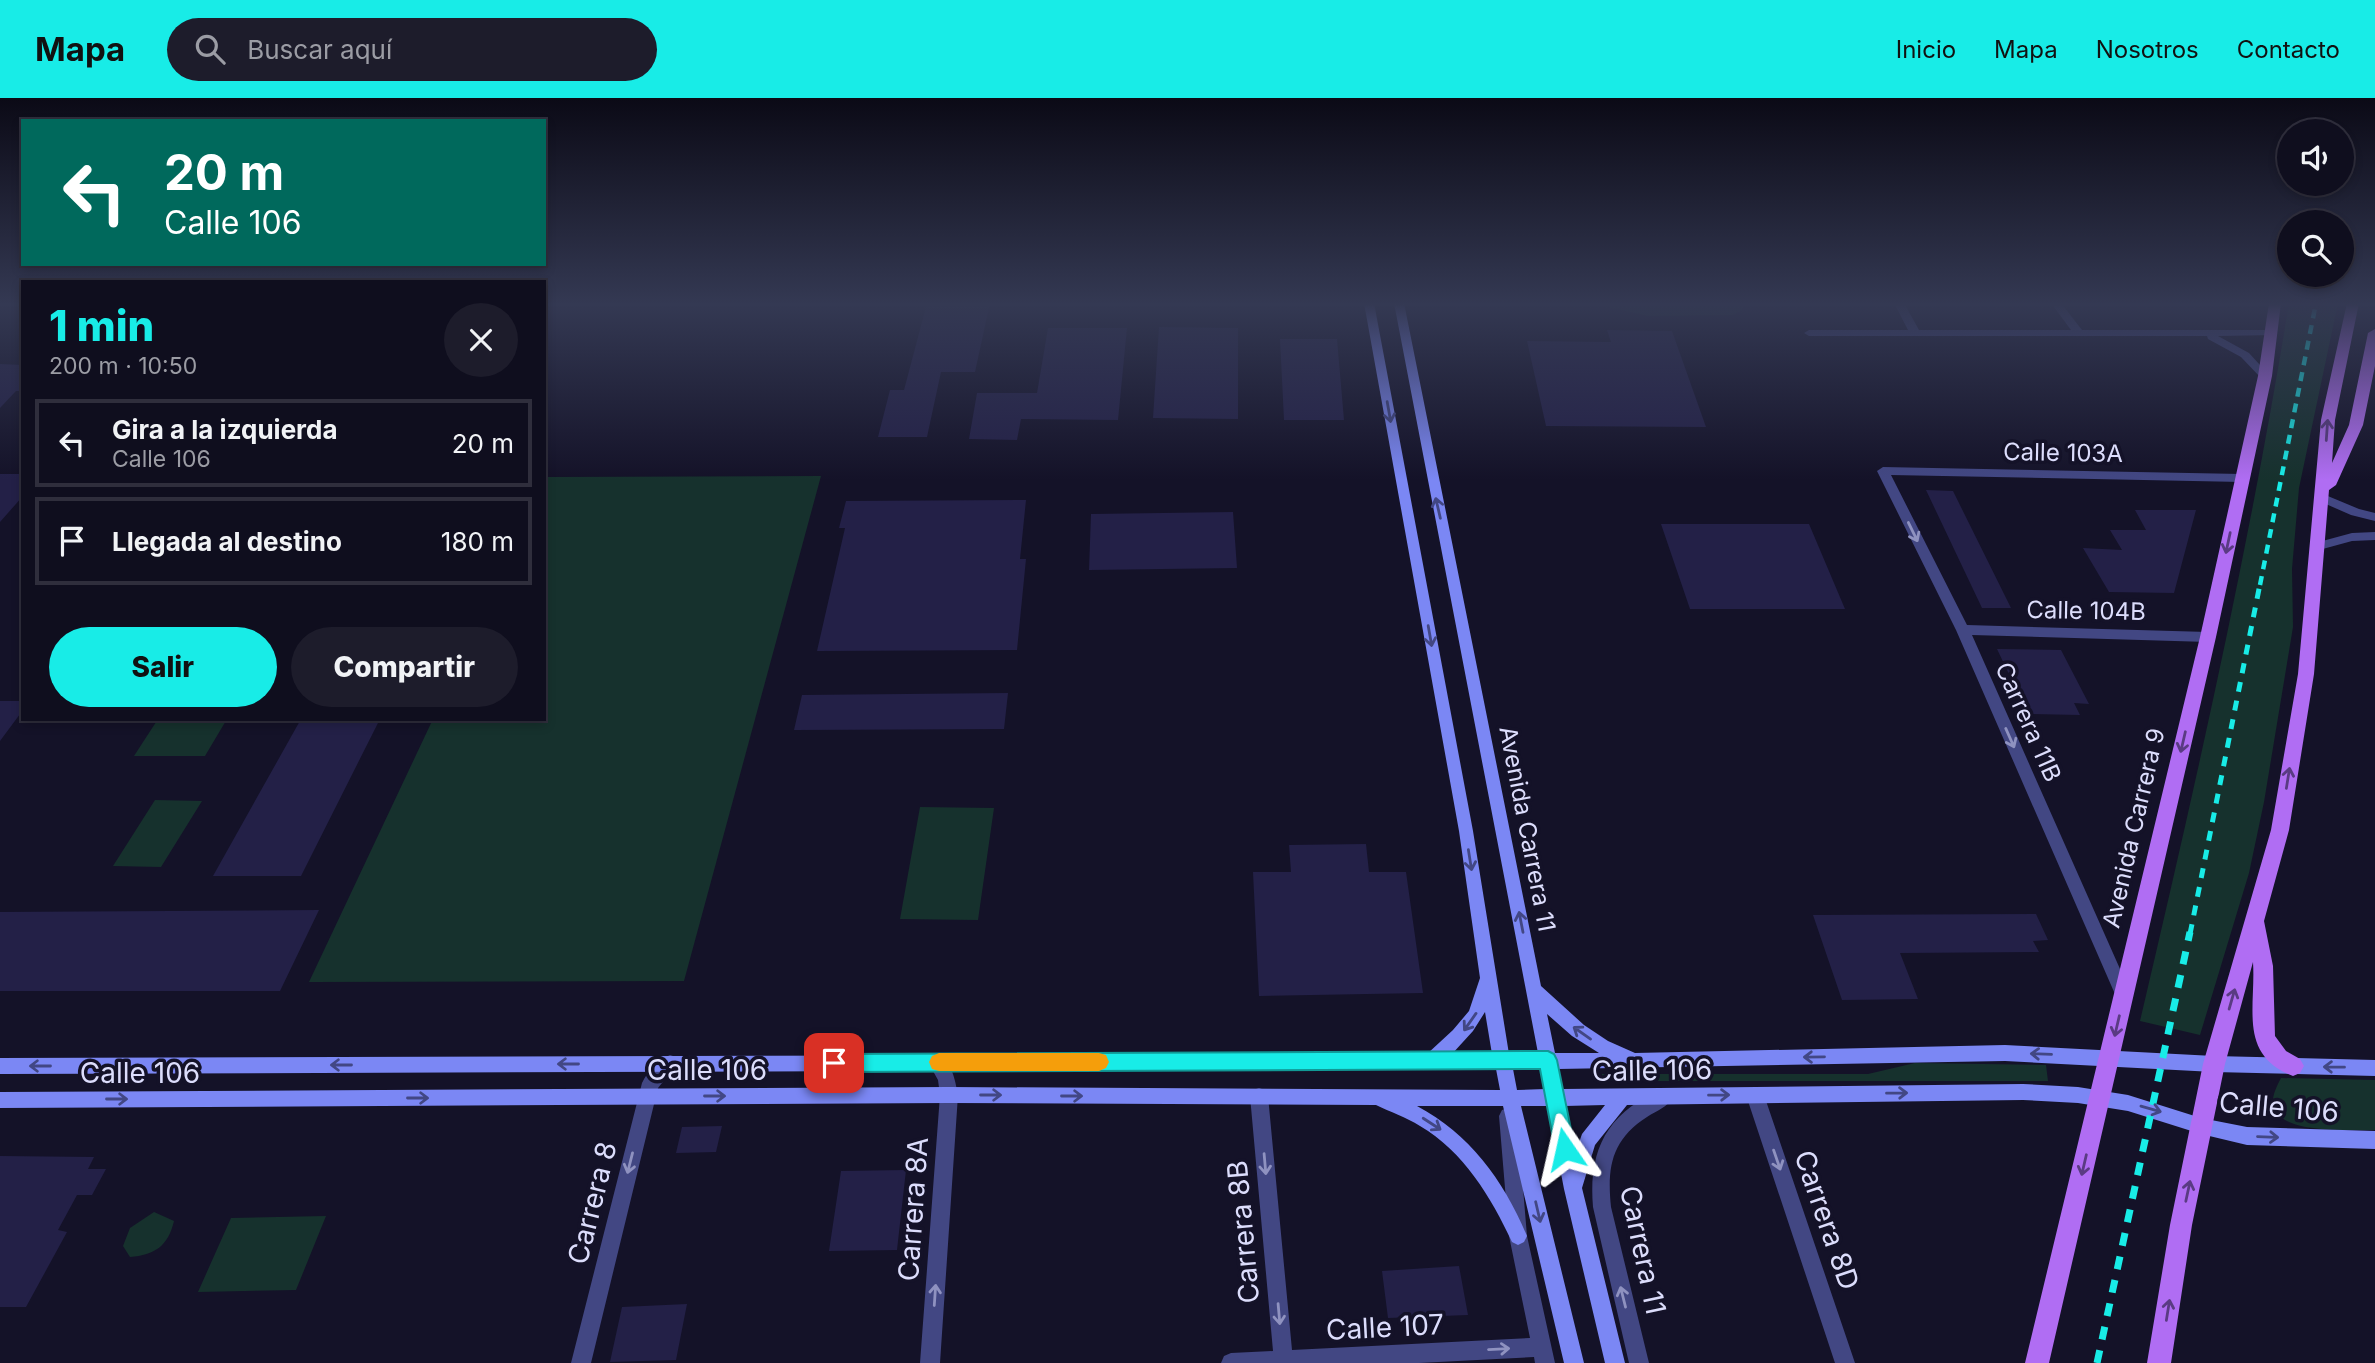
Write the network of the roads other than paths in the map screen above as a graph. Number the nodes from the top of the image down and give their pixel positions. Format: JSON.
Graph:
{"nodes":[{"id":1,"x":1380,"y":362,"type":"edge"},
{"id":2,"x":1411,"y":362,"type":"edge"},
{"id":3,"x":2250,"y":362,"type":"edge"},
{"id":4,"x":2267,"y":362,"type":"edge"},
{"id":5,"x":2340,"y":362,"type":"edge"},
{"id":6,"x":2369,"y":362,"type":"edge"},
{"id":7,"x":2265,"y":376,"type":"junction"},
{"id":8,"x":1883,"y":471,"type":"joint"},
{"id":9,"x":2242,"y":478,"type":"junction"},
{"id":10,"x":2323,"y":498,"type":"junction"},
{"id":11,"x":2375,"y":517,"type":"edge"},
{"id":12,"x":2375,"y":536,"type":"edge"},
{"id":13,"x":2319,"y":546,"type":"junction"},
{"id":14,"x":1963,"y":630,"type":"junction"},
{"id":15,"x":2208,"y":637,"type":"junction"},
{"id":16,"x":2255,"y":919,"type":"junction"},
{"id":17,"x":1488,"y":973,"type":"junction"},
{"id":18,"x":1534,"y":989,"type":"junction"},
{"id":19,"x":2124,"y":996,"type":"junction"},
{"id":20,"x":2109,"y":1057,"type":"junction"},
{"id":21,"x":1432,"y":1060,"type":"junction"},
{"id":22,"x":1548,"y":1060,"type":"junction"},
{"id":23,"x":1503,"y":1061,"type":"junction"},
{"id":24,"x":1641,"y":1061,"type":"junction"},
{"id":25,"x":936,"y":1062,"type":"junction"},
{"id":26,"x":670,"y":1063,"type":"junction"},
{"id":27,"x":2214,"y":1064,"type":"junction"},
{"id":28,"x":0,"y":1066,"type":"edge"},
{"id":29,"x":2293,"y":1066,"type":"junction"},
{"id":30,"x":2375,"y":1068,"type":"edge"},
{"id":31,"x":948,"y":1095,"type":"junction"},
{"id":32,"x":1755,"y":1095,"type":"junction"},
{"id":33,"x":1259,"y":1096,"type":"junction"},
{"id":34,"x":1623,"y":1096,"type":"junction"},
{"id":35,"x":1668,"y":1096,"type":"junction"},
{"id":36,"x":647,"y":1097,"type":"junction"},
{"id":37,"x":1370,"y":1097,"type":"junction"},
{"id":38,"x":1555,"y":1097,"type":"junction"},
{"id":39,"x":1510,"y":1098,"type":"junction"},
{"id":40,"x":2100,"y":1098,"type":"junction"},
{"id":41,"x":0,"y":1100,"type":"edge"},
{"id":42,"x":2201,"y":1126,"type":"junction"},
{"id":43,"x":2375,"y":1140,"type":"edge"},
{"id":44,"x":1573,"y":1189,"type":"junction"},
{"id":45,"x":1518,"y":1236,"type":"junction"},
{"id":46,"x":1544,"y":1355,"type":"edge"},
{"id":47,"x":1284,"y":1362,"type":"edge"},
{"id":48,"x":581,"y":1363,"type":"edge"},
{"id":49,"x":930,"y":1363,"type":"edge"},
{"id":50,"x":1231,"y":1363,"type":"edge"},
{"id":51,"x":1574,"y":1363,"type":"edge"},
{"id":52,"x":1615,"y":1363,"type":"edge"},
{"id":53,"x":1639,"y":1363,"type":"edge"},
{"id":54,"x":1845,"y":1363,"type":"edge"},
{"id":55,"x":2037,"y":1363,"type":"edge"},
{"id":56,"x":2159,"y":1363,"type":"edge"}],
"edges":[{"from":1,"to":17,"type":"main road","one_way":true},
{"from":18,"to":2,"type":"main road","name":"Avenida Carrera 11","one_way":true},
{"from":3,"to":7,"type":"street"},
{"from":4,"to":7,"type":"main road","name":"Avenida Carrera 9"},
{"from":10,"to":5,"type":"main road","one_way":true},
{"from":6,"to":10,"type":"main road"},
{"from":7,"to":9,"type":"main road","name":"Avenida Carrera 9"},
{"from":8,"to":9,"type":"street","name":"Calle 103A"},
{"from":8,"to":14,"type":"street","name":"Carrera 11B","one_way":true},
{"from":9,"to":15,"type":"main road","name":"Avenida Carrera 9","one_way":true},
{"from":10,"to":11,"type":"street"},
{"from":10,"to":13,"type":"main road"},
{"from":12,"to":13,"type":"street"},
{"from":16,"to":13,"type":"main road","one_way":true},
{"from":14,"to":15,"type":"street","name":"Calle 104B"},
{"from":14,"to":19,"type":"street","name":"Carrera 11B","one_way":true},
{"from":15,"to":19,"type":"main road","name":"Avenida Carrera 9","one_way":true},
{"from":27,"to":16,"type":"main road","one_way":true},
{"from":16,"to":29,"type":"main road"},
{"from":17,"to":21,"type":"main road","one_way":true},
{"from":17,"to":23,"type":"main road"},
{"from":18,"to":22,"type":"main road","name":"Avenida Carrera 11"},
{"from":24,"to":18,"type":"main road","one_way":true},
{"from":19,"to":20,"type":"main road","name":"Avenida Carrera 9","one_way":true},
{"from":20,"to":24,"type":"main road","name":"Calle 106","one_way":true},
{"from":20,"to":27,"type":"main road","name":"Calle 106"},
{"from":20,"to":40,"type":"main road","name":"Avenida Carrera 9"},
{"from":21,"to":23,"type":"main road","name":"Calle 106"},
{"from":21,"to":25,"type":"main road","name":"Calle 106"},
{"from":22,"to":23,"type":"main road","name":"Calle 106"},
{"from":22,"to":24,"type":"main road","name":"Calle 106"},
{"from":22,"to":38,"type":"main road","name":"Avenida Carrera 11"},
{"from":23,"to":39,"type":"main road"},
{"from":25,"to":26,"type":"main road","name":"Calle 106"},
{"from":25,"to":31,"type":"street","name":"Carrera 8A"},
{"from":26,"to":28,"type":"main road","name":"Calle 106","one_way":true},
{"from":26,"to":36,"type":"street","name":"Carrera 8"},
{"from":27,"to":29,"type":"main road","name":"Calle 106"},
{"from":27,"to":42,"type":"main road"},
{"from":30,"to":29,"type":"main road","name":"Calle 106","one_way":true},
{"from":31,"to":33,"type":"main road","name":"Calle 106","one_way":true},
{"from":36,"to":31,"type":"main road","name":"Calle 106","one_way":true},
{"from":49,"to":31,"type":"street","name":"Carrera 8A","one_way":true},
{"from":35,"to":32,"type":"main road","name":"Calle 106","one_way":true},
{"from":32,"to":40,"type":"main road","name":"Calle 106","one_way":true},
{"from":32,"to":54,"type":"street","name":"Carrera 8D","one_way":true},
{"from":33,"to":37,"type":"main road","name":"Calle 106"},
{"from":33,"to":47,"type":"street","name":"Carrera 8B","one_way":true},
{"from":34,"to":35,"type":"main road","name":"Calle 106"},
{"from":34,"to":38,"type":"main road","name":"Calle 106"},
{"from":34,"to":44,"type":"main road"},
{"from":53,"to":35,"type":"street","name":"Carrera 11","one_way":true},
{"from":41,"to":36,"type":"main road","name":"Calle 106","one_way":true},
{"from":36,"to":48,"type":"street","name":"Carrera 8","one_way":true},
{"from":37,"to":39,"type":"main road","name":"Calle 106"},
{"from":37,"to":45,"type":"main road","one_way":true},
{"from":38,"to":39,"type":"main road","name":"Calle 106"},
{"from":38,"to":44,"type":"main road","name":"Avenida Carrera 11"},
{"from":39,"to":45,"type":"street"},
{"from":39,"to":51,"type":"main road","one_way":true},
{"from":40,"to":42,"type":"main road","name":"Calle 106","one_way":true},
{"from":40,"to":55,"type":"main road","name":"Avenida Carrera 9","one_way":true},
{"from":42,"to":43,"type":"main road","name":"Calle 106","one_way":true},
{"from":56,"to":42,"type":"main road","one_way":true},
{"from":44,"to":52,"type":"main road","name":"Avenida Carrera 11"},
{"from":45,"to":46,"type":"street"},
{"from":47,"to":46,"type":"street","name":"Calle 107","one_way":true},
{"from":47,"to":50,"type":"street","name":"Calle 107"}]}
